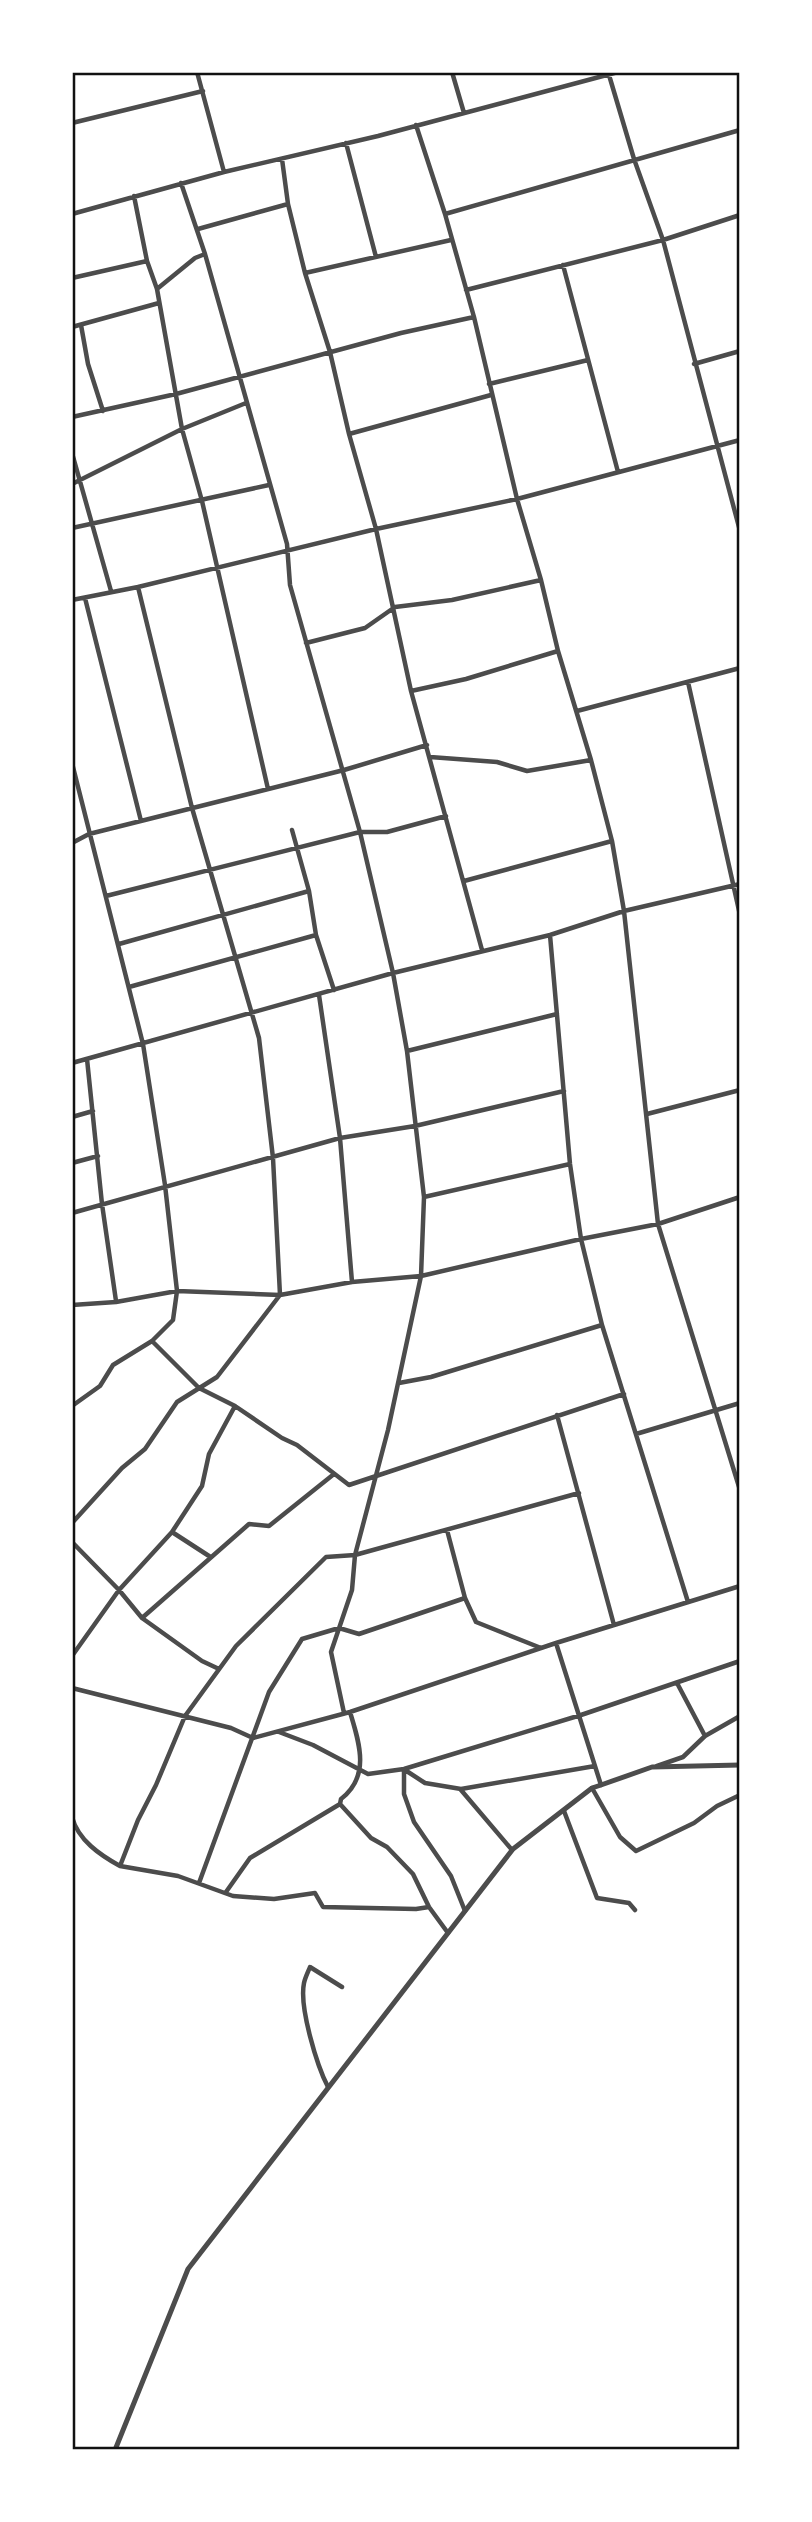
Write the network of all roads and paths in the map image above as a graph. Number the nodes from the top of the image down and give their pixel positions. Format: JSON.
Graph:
{"nodes":[{"id":1,"x":197,"y":72,"type":"edge"},
{"id":2,"x":452,"y":72,"type":"edge"},
{"id":3,"x":618,"y":72,"type":"edge"},
{"id":4,"x":608,"y":74,"type":"junction"},
{"id":5,"x":203,"y":91,"type":"junction"},
{"id":6,"x":464,"y":113,"type":"junction"},
{"id":7,"x":72,"y":123,"type":"edge"},
{"id":8,"x":416,"y":125,"type":"junction"},
{"id":9,"x":740,"y":130,"type":"edge"},
{"id":10,"x":346,"y":143,"type":"junction"},
{"id":11,"x":282,"y":159,"type":"junction"},
{"id":12,"x":634,"y":159,"type":"junction"},
{"id":13,"x":224,"y":172,"type":"junction"},
{"id":14,"x":181,"y":183,"type":"junction"},
{"id":15,"x":134,"y":196,"type":"junction"},
{"id":16,"x":288,"y":204,"type":"junction"},
{"id":17,"x":72,"y":214,"type":"edge"},
{"id":18,"x":445,"y":214,"type":"junction"},
{"id":19,"x":740,"y":215,"type":"edge"},
{"id":20,"x":198,"y":229,"type":"junction"},
{"id":21,"x":452,"y":240,"type":"junction"},
{"id":22,"x":663,"y":240,"type":"junction"},
{"id":23,"x":205,"y":254,"type":"junction"},
{"id":24,"x":376,"y":257,"type":"junction"},
{"id":25,"x":147,"y":261,"type":"junction"},
{"id":26,"x":563,"y":265,"type":"junction"},
{"id":27,"x":305,"y":273,"type":"junction"},
{"id":28,"x":72,"y":278,"type":"edge"},
{"id":29,"x":157,"y":289,"type":"junction"},
{"id":30,"x":466,"y":290,"type":"junction"},
{"id":31,"x":159,"y":303,"type":"junction"},
{"id":32,"x":474,"y":317,"type":"junction"},
{"id":33,"x":81,"y":325,"type":"junction"},
{"id":34,"x":72,"y":327,"type":"edge"},
{"id":35,"x":740,"y":351,"type":"edge"},
{"id":36,"x":330,"y":352,"type":"junction"},
{"id":37,"x":589,"y":360,"type":"junction"},
{"id":38,"x":694,"y":364,"type":"junction"},
{"id":39,"x":239,"y":377,"type":"junction"},
{"id":40,"x":489,"y":384,"type":"junction"},
{"id":41,"x":176,"y":394,"type":"junction"},
{"id":42,"x":491,"y":395,"type":"junction"},
{"id":43,"x":246,"y":403,"type":"junction"},
{"id":44,"x":103,"y":411,"type":"junction"},
{"id":45,"x":72,"y":417,"type":"edge"},
{"id":46,"x":182,"y":429,"type":"junction"},
{"id":47,"x":349,"y":435,"type":"junction"},
{"id":48,"x":740,"y":440,"type":"edge"},
{"id":49,"x":718,"y":446,"type":"junction"},
{"id":50,"x":72,"y":453,"type":"edge"},
{"id":51,"x":618,"y":472,"type":"junction"},
{"id":52,"x":80,"y":480,"type":"junction"},
{"id":53,"x":72,"y":484,"type":"edge"},
{"id":54,"x":269,"y":485,"type":"junction"},
{"id":55,"x":517,"y":499,"type":"junction"},
{"id":56,"x":201,"y":501,"type":"junction"},
{"id":57,"x":92,"y":524,"type":"junction"},
{"id":58,"x":72,"y":528,"type":"edge"},
{"id":59,"x":740,"y":528,"type":"edge"},
{"id":60,"x":376,"y":529,"type":"junction"},
{"id":61,"x":287,"y":551,"type":"junction"},
{"id":62,"x":217,"y":568,"type":"junction"},
{"id":63,"x":541,"y":580,"type":"junction"},
{"id":64,"x":138,"y":587,"type":"junction"},
{"id":65,"x":111,"y":591,"type":"junction"},
{"id":66,"x":85,"y":598,"type":"junction"},
{"id":67,"x":72,"y":600,"type":"edge"},
{"id":68,"x":395,"y":607,"type":"junction"},
{"id":69,"x":306,"y":643,"type":"junction"},
{"id":70,"x":558,"y":651,"type":"junction"},
{"id":71,"x":740,"y":668,"type":"edge"},
{"id":72,"x":688,"y":682,"type":"junction"},
{"id":73,"x":411,"y":691,"type":"junction"},
{"id":74,"x":577,"y":711,"type":"junction"},
{"id":75,"x":427,"y":745,"type":"junction"},
{"id":76,"x":430,"y":757,"type":"junction"},
{"id":77,"x":592,"y":760,"type":"junction"},
{"id":78,"x":72,"y":763,"type":"edge"},
{"id":79,"x":344,"y":770,"type":"junction"},
{"id":80,"x":268,"y":789,"type":"junction"},
{"id":81,"x":192,"y":808,"type":"junction"},
{"id":82,"x":446,"y":816,"type":"junction"},
{"id":83,"x":141,"y":821,"type":"junction"},
{"id":84,"x":292,"y":830,"type":"dead end"},
{"id":85,"x":360,"y":832,"type":"junction"},
{"id":86,"x":89,"y":834,"type":"junction"},
{"id":87,"x":612,"y":841,"type":"junction"},
{"id":88,"x":72,"y":843,"type":"edge"},
{"id":89,"x":296,"y":848,"type":"junction"},
{"id":90,"x":210,"y":869,"type":"junction"},
{"id":91,"x":464,"y":881,"type":"junction"},
{"id":92,"x":740,"y":884,"type":"edge"},
{"id":93,"x":732,"y":886,"type":"junction"},
{"id":94,"x":309,"y":891,"type":"junction"},
{"id":95,"x":106,"y":896,"type":"junction"},
{"id":96,"x":624,"y":911,"type":"junction"},
{"id":97,"x":223,"y":915,"type":"junction"},
{"id":98,"x":740,"y":915,"type":"edge"},
{"id":99,"x":550,"y":934,"type":"junction"},
{"id":100,"x":316,"y":936,"type":"junction"},
{"id":101,"x":119,"y":944,"type":"junction"},
{"id":102,"x":482,"y":950,"type":"junction"},
{"id":103,"x":235,"y":958,"type":"junction"},
{"id":104,"x":393,"y":973,"type":"junction"},
{"id":105,"x":129,"y":986,"type":"junction"},
{"id":106,"x":334,"y":990,"type":"junction"},
{"id":107,"x":319,"y":995,"type":"junction"},
{"id":108,"x":251,"y":1014,"type":"junction"},
{"id":109,"x":557,"y":1014,"type":"junction"},
{"id":110,"x":143,"y":1044,"type":"junction"},
{"id":111,"x":407,"y":1051,"type":"junction"},
{"id":112,"x":88,"y":1059,"type":"junction"},
{"id":113,"x":72,"y":1063,"type":"edge"},
{"id":114,"x":740,"y":1090,"type":"edge"},
{"id":115,"x":564,"y":1091,"type":"junction"},
{"id":116,"x":93,"y":1111,"type":"junction"},
{"id":117,"x":647,"y":1114,"type":"junction"},
{"id":118,"x":72,"y":1117,"type":"edge"},
{"id":119,"x":415,"y":1126,"type":"junction"},
{"id":120,"x":340,"y":1138,"type":"junction"},
{"id":121,"x":98,"y":1156,"type":"junction"},
{"id":122,"x":273,"y":1158,"type":"junction"},
{"id":123,"x":72,"y":1163,"type":"edge"},
{"id":124,"x":570,"y":1164,"type":"junction"},
{"id":125,"x":164,"y":1185,"type":"junction"},
{"id":126,"x":740,"y":1197,"type":"edge"},
{"id":127,"x":424,"y":1198,"type":"junction"},
{"id":128,"x":102,"y":1204,"type":"junction"},
{"id":129,"x":72,"y":1213,"type":"edge"},
{"id":130,"x":658,"y":1224,"type":"junction"},
{"id":131,"x":581,"y":1239,"type":"junction"},
{"id":132,"x":421,"y":1276,"type":"junction"},
{"id":133,"x":352,"y":1282,"type":"junction"},
{"id":134,"x":177,"y":1292,"type":"junction"},
{"id":135,"x":280,"y":1295,"type":"junction"},
{"id":136,"x":116,"y":1302,"type":"junction"},
{"id":137,"x":72,"y":1306,"type":"edge"},
{"id":138,"x":602,"y":1325,"type":"junction"},
{"id":139,"x":152,"y":1341,"type":"junction"},
{"id":140,"x":399,"y":1383,"type":"junction"},
{"id":141,"x":199,"y":1388,"type":"junction"},
{"id":142,"x":624,"y":1394,"type":"junction"},
{"id":143,"x":740,"y":1403,"type":"edge"},
{"id":144,"x":72,"y":1406,"type":"edge"},
{"id":145,"x":235,"y":1406,"type":"junction"},
{"id":146,"x":715,"y":1411,"type":"junction"},
{"id":147,"x":557,"y":1415,"type":"junction"},
{"id":148,"x":636,"y":1434,"type":"junction"},
{"id":149,"x":334,"y":1474,"type":"junction"},
{"id":150,"x":376,"y":1475,"type":"junction"},
{"id":151,"x":740,"y":1490,"type":"edge"},
{"id":152,"x":579,"y":1493,"type":"junction"},
{"id":153,"x":72,"y":1523,"type":"edge"},
{"id":154,"x":447,"y":1530,"type":"junction"},
{"id":155,"x":172,"y":1532,"type":"junction"},
{"id":156,"x":72,"y":1542,"type":"edge"},
{"id":157,"x":355,"y":1555,"type":"junction"},
{"id":158,"x":210,"y":1556,"type":"junction"},
{"id":159,"x":740,"y":1586,"type":"edge"},
{"id":160,"x":119,"y":1590,"type":"junction"},
{"id":161,"x":465,"y":1598,"type":"junction"},
{"id":162,"x":688,"y":1602,"type":"junction"},
{"id":163,"x":142,"y":1618,"type":"junction"},
{"id":164,"x":614,"y":1625,"type":"junction"},
{"id":165,"x":339,"y":1628,"type":"junction"},
{"id":166,"x":556,"y":1643,"type":"junction"},
{"id":167,"x":541,"y":1647,"type":"junction"},
{"id":168,"x":72,"y":1656,"type":"edge"},
{"id":169,"x":740,"y":1661,"type":"edge"},
{"id":170,"x":219,"y":1669,"type":"junction"},
{"id":171,"x":677,"y":1683,"type":"junction"},
{"id":172,"x":72,"y":1688,"type":"edge"},
{"id":173,"x":347,"y":1713,"type":"junction"},
{"id":174,"x":581,"y":1715,"type":"junction"},
{"id":175,"x":185,"y":1716,"type":"junction"},
{"id":176,"x":740,"y":1716,"type":"edge"},
{"id":177,"x":278,"y":1731,"type":"junction"},
{"id":178,"x":705,"y":1736,"type":"junction"},
{"id":179,"x":253,"y":1738,"type":"junction"},
{"id":180,"x":740,"y":1765,"type":"edge"},
{"id":181,"x":596,"y":1766,"type":"junction"},
{"id":182,"x":652,"y":1767,"type":"junction"},
{"id":183,"x":361,"y":1769,"type":"junction"},
{"id":184,"x":404,"y":1769,"type":"junction"},
{"id":185,"x":601,"y":1785,"type":"junction"},
{"id":186,"x":592,"y":1788,"type":"junction"},
{"id":187,"x":461,"y":1790,"type":"junction"},
{"id":188,"x":740,"y":1795,"type":"edge"},
{"id":189,"x":340,"y":1804,"type":"junction"},
{"id":190,"x":564,"y":1811,"type":"junction"},
{"id":191,"x":72,"y":1817,"type":"edge"},
{"id":192,"x":512,"y":1850,"type":"junction"},
{"id":193,"x":120,"y":1866,"type":"junction"},
{"id":194,"x":199,"y":1883,"type":"junction"},
{"id":195,"x":226,"y":1892,"type":"junction"},
{"id":196,"x":429,"y":1907,"type":"junction"},
{"id":197,"x":635,"y":1910,"type":"dead end"},
{"id":198,"x":465,"y":1911,"type":"junction"},
{"id":199,"x":449,"y":1934,"type":"junction"},
{"id":200,"x":342,"y":1987,"type":"dead end"},
{"id":201,"x":328,"y":2087,"type":"junction"},
{"id":202,"x":115,"y":2450,"type":"edge"}],
"edges":[{"from":1,"to":5,"type":"street"},
{"from":2,"to":6,"type":"street"},
{"from":3,"to":4,"type":"street"},
{"from":4,"to":6,"type":"street"},
{"from":4,"to":12,"type":"street"},
{"from":5,"to":7,"type":"street"},
{"from":5,"to":13,"type":"street"},
{"from":6,"to":8,"type":"street"},
{"from":8,"to":10,"type":"street"},
{"from":8,"to":18,"type":"street"},
{"from":9,"to":12,"type":"street"},
{"from":10,"to":11,"type":"street"},
{"from":10,"to":24,"type":"street"},
{"from":11,"to":13,"type":"street"},
{"from":11,"to":16,"type":"street"},
{"from":12,"to":18,"type":"street"},
{"from":12,"to":22,"type":"street"},
{"from":13,"to":14,"type":"street"},
{"from":14,"to":15,"type":"street"},
{"from":14,"to":20,"type":"street"},
{"from":15,"to":17,"type":"street"},
{"from":15,"to":25,"type":"street"},
{"from":16,"to":20,"type":"street"},
{"from":16,"to":27,"type":"street"},
{"from":18,"to":21,"type":"street"},
{"from":19,"to":22,"type":"street"},
{"from":20,"to":23,"type":"street"},
{"from":21,"to":24,"type":"street"},
{"from":21,"to":30,"type":"street"},
{"from":22,"to":26,"type":"street"},
{"from":22,"to":38,"type":"street"},
{"from":23,"to":29,"type":"street"},
{"from":23,"to":39,"type":"street"},
{"from":24,"to":27,"type":"street"},
{"from":25,"to":28,"type":"street"},
{"from":25,"to":29,"type":"street"},
{"from":26,"to":30,"type":"street"},
{"from":26,"to":37,"type":"street"},
{"from":27,"to":36,"type":"street"},
{"from":29,"to":31,"type":"street"},
{"from":30,"to":32,"type":"street"},
{"from":31,"to":33,"type":"street"},
{"from":31,"to":41,"type":"street"},
{"from":32,"to":36,"type":"street"},
{"from":32,"to":40,"type":"street"},
{"from":33,"to":34,"type":"street"},
{"from":33,"to":44,"type":"street"},
{"from":35,"to":38,"type":"street"},
{"from":36,"to":39,"type":"street"},
{"from":36,"to":47,"type":"street"},
{"from":37,"to":40,"type":"street"},
{"from":37,"to":51,"type":"street"},
{"from":38,"to":49,"type":"street"},
{"from":39,"to":41,"type":"street"},
{"from":39,"to":43,"type":"street"},
{"from":40,"to":42,"type":"street"},
{"from":41,"to":44,"type":"street"},
{"from":41,"to":46,"type":"street"},
{"from":42,"to":47,"type":"street"},
{"from":42,"to":55,"type":"street"},
{"from":43,"to":46,"type":"street"},
{"from":43,"to":54,"type":"street"},
{"from":44,"to":45,"type":"street"},
{"from":46,"to":52,"type":"street"},
{"from":46,"to":56,"type":"street"},
{"from":47,"to":60,"type":"street"},
{"from":48,"to":49,"type":"street"},
{"from":49,"to":51,"type":"street"},
{"from":49,"to":59,"type":"street"},
{"from":50,"to":52,"type":"street"},
{"from":51,"to":55,"type":"street"},
{"from":52,"to":53,"type":"street"},
{"from":52,"to":57,"type":"street"},
{"from":54,"to":56,"type":"street"},
{"from":54,"to":61,"type":"street"},
{"from":55,"to":60,"type":"street"},
{"from":55,"to":63,"type":"street"},
{"from":56,"to":57,"type":"street"},
{"from":56,"to":62,"type":"street"},
{"from":57,"to":58,"type":"street"},
{"from":57,"to":65,"type":"street"},
{"from":60,"to":61,"type":"street"},
{"from":60,"to":68,"type":"street"},
{"from":61,"to":62,"type":"street"},
{"from":61,"to":69,"type":"street"},
{"from":62,"to":64,"type":"street"},
{"from":62,"to":80,"type":"street"},
{"from":63,"to":68,"type":"street"},
{"from":63,"to":70,"type":"street"},
{"from":64,"to":65,"type":"street"},
{"from":64,"to":81,"type":"street"},
{"from":65,"to":66,"type":"street"},
{"from":66,"to":67,"type":"street"},
{"from":66,"to":83,"type":"street"},
{"from":68,"to":69,"type":"street"},
{"from":68,"to":73,"type":"street"},
{"from":69,"to":79,"type":"street"},
{"from":70,"to":73,"type":"street"},
{"from":70,"to":74,"type":"street"},
{"from":71,"to":72,"type":"street"},
{"from":72,"to":74,"type":"street"},
{"from":72,"to":93,"type":"street"},
{"from":73,"to":75,"type":"street"},
{"from":74,"to":77,"type":"street"},
{"from":75,"to":76,"type":"street"},
{"from":75,"to":79,"type":"street"},
{"from":76,"to":77,"type":"street"},
{"from":76,"to":82,"type":"street"},
{"from":77,"to":87,"type":"street"},
{"from":78,"to":86,"type":"street"},
{"from":79,"to":80,"type":"street"},
{"from":79,"to":85,"type":"street"},
{"from":80,"to":81,"type":"street"},
{"from":81,"to":83,"type":"street"},
{"from":81,"to":90,"type":"street"},
{"from":82,"to":85,"type":"street"},
{"from":82,"to":91,"type":"street"},
{"from":83,"to":86,"type":"street"},
{"from":84,"to":89,"type":"street"},
{"from":85,"to":89,"type":"street"},
{"from":85,"to":104,"type":"street"},
{"from":86,"to":88,"type":"street"},
{"from":86,"to":95,"type":"street"},
{"from":87,"to":91,"type":"street"},
{"from":87,"to":96,"type":"street"},
{"from":89,"to":90,"type":"street"},
{"from":89,"to":94,"type":"street"},
{"from":90,"to":95,"type":"street"},
{"from":90,"to":97,"type":"street"},
{"from":91,"to":102,"type":"street"},
{"from":92,"to":93,"type":"street"},
{"from":93,"to":96,"type":"street"},
{"from":93,"to":98,"type":"street"},
{"from":94,"to":97,"type":"street"},
{"from":94,"to":100,"type":"street"},
{"from":95,"to":101,"type":"street"},
{"from":96,"to":99,"type":"street"},
{"from":96,"to":117,"type":"street"},
{"from":97,"to":101,"type":"street"},
{"from":97,"to":103,"type":"street"},
{"from":99,"to":102,"type":"street"},
{"from":99,"to":109,"type":"street"},
{"from":100,"to":103,"type":"street"},
{"from":100,"to":106,"type":"street"},
{"from":101,"to":105,"type":"street"},
{"from":102,"to":104,"type":"street"},
{"from":103,"to":105,"type":"street"},
{"from":103,"to":108,"type":"street"},
{"from":104,"to":106,"type":"street"},
{"from":104,"to":111,"type":"street"},
{"from":105,"to":110,"type":"street"},
{"from":106,"to":107,"type":"street"},
{"from":107,"to":108,"type":"street"},
{"from":107,"to":120,"type":"street"},
{"from":108,"to":110,"type":"street"},
{"from":108,"to":122,"type":"street"},
{"from":109,"to":111,"type":"street"},
{"from":109,"to":115,"type":"street"},
{"from":110,"to":112,"type":"street"},
{"from":110,"to":125,"type":"street"},
{"from":111,"to":119,"type":"street"},
{"from":112,"to":113,"type":"street"},
{"from":112,"to":116,"type":"street"},
{"from":114,"to":117,"type":"street"},
{"from":115,"to":119,"type":"street"},
{"from":115,"to":124,"type":"street"},
{"from":116,"to":118,"type":"street"},
{"from":116,"to":121,"type":"street"},
{"from":117,"to":130,"type":"street"},
{"from":119,"to":120,"type":"street"},
{"from":119,"to":127,"type":"street"},
{"from":120,"to":122,"type":"street"},
{"from":120,"to":133,"type":"street"},
{"from":121,"to":123,"type":"street"},
{"from":121,"to":128,"type":"street"},
{"from":122,"to":125,"type":"street"},
{"from":122,"to":135,"type":"street"},
{"from":124,"to":127,"type":"street"},
{"from":124,"to":131,"type":"street"},
{"from":125,"to":128,"type":"street"},
{"from":125,"to":134,"type":"street"},
{"from":126,"to":130,"type":"street"},
{"from":127,"to":132,"type":"street"},
{"from":128,"to":129,"type":"street"},
{"from":128,"to":136,"type":"street"},
{"from":130,"to":131,"type":"street"},
{"from":130,"to":146,"type":"street"},
{"from":131,"to":132,"type":"street"},
{"from":131,"to":138,"type":"street"},
{"from":132,"to":133,"type":"street"},
{"from":132,"to":140,"type":"street"},
{"from":133,"to":135,"type":"street"},
{"from":134,"to":135,"type":"street"},
{"from":134,"to":136,"type":"street"},
{"from":134,"to":139,"type":"street"},
{"from":135,"to":141,"type":"street"},
{"from":136,"to":137,"type":"street"},
{"from":138,"to":140,"type":"street"},
{"from":138,"to":142,"type":"street"},
{"from":139,"to":141,"type":"street"},
{"from":139,"to":144,"type":"street"},
{"from":140,"to":150,"type":"street"},
{"from":141,"to":145,"type":"street"},
{"from":141,"to":153,"type":"street"},
{"from":142,"to":147,"type":"street"},
{"from":142,"to":148,"type":"street"},
{"from":143,"to":146,"type":"street"},
{"from":145,"to":149,"type":"street"},
{"from":145,"to":155,"type":"street"},
{"from":146,"to":148,"type":"street"},
{"from":146,"to":151,"type":"street"},
{"from":147,"to":150,"type":"street"},
{"from":147,"to":152,"type":"street"},
{"from":148,"to":162,"type":"street"},
{"from":149,"to":150,"type":"street"},
{"from":149,"to":158,"type":"street"},
{"from":150,"to":157,"type":"street"},
{"from":152,"to":154,"type":"street"},
{"from":152,"to":164,"type":"street"},
{"from":154,"to":157,"type":"street"},
{"from":154,"to":161,"type":"street"},
{"from":155,"to":158,"type":"street"},
{"from":155,"to":160,"type":"street"},
{"from":156,"to":160,"type":"street"},
{"from":157,"to":165,"type":"street"},
{"from":157,"to":170,"type":"street"},
{"from":158,"to":163,"type":"street"},
{"from":159,"to":162,"type":"street"},
{"from":160,"to":163,"type":"street"},
{"from":160,"to":168,"type":"street"},
{"from":161,"to":165,"type":"street"},
{"from":161,"to":167,"type":"street"},
{"from":162,"to":164,"type":"street"},
{"from":163,"to":170,"type":"street"},
{"from":164,"to":166,"type":"street"},
{"from":165,"to":173,"type":"street"},
{"from":165,"to":179,"type":"street"},
{"from":166,"to":167,"type":"street"},
{"from":166,"to":174,"type":"street"},
{"from":167,"to":173,"type":"street"},
{"from":169,"to":171,"type":"street"},
{"from":170,"to":175,"type":"street"},
{"from":171,"to":174,"type":"street"},
{"from":171,"to":178,"type":"street"},
{"from":172,"to":175,"type":"street"},
{"from":173,"to":177,"type":"street"},
{"from":173,"to":183,"type":"street"},
{"from":174,"to":181,"type":"street"},
{"from":174,"to":184,"type":"street"},
{"from":175,"to":179,"type":"street"},
{"from":175,"to":193,"type":"street"},
{"from":176,"to":178,"type":"street"},
{"from":177,"to":179,"type":"street"},
{"from":177,"to":183,"type":"street"},
{"from":178,"to":182,"type":"street"},
{"from":179,"to":194,"type":"street"},
{"from":180,"to":182,"type":"street"},
{"from":181,"to":185,"type":"street"},
{"from":181,"to":187,"type":"street"},
{"from":182,"to":185,"type":"street"},
{"from":183,"to":184,"type":"street"},
{"from":183,"to":189,"type":"street"},
{"from":184,"to":187,"type":"street"},
{"from":184,"to":198,"type":"street"},
{"from":185,"to":186,"type":"street"},
{"from":186,"to":188,"type":"street"},
{"from":186,"to":190,"type":"street"},
{"from":187,"to":192,"type":"street"},
{"from":189,"to":195,"type":"street"},
{"from":189,"to":196,"type":"street"},
{"from":190,"to":192,"type":"street"},
{"from":190,"to":197,"type":"street"},
{"from":191,"to":193,"type":"street"},
{"from":192,"to":198,"type":"street"},
{"from":193,"to":194,"type":"street"},
{"from":194,"to":195,"type":"street"},
{"from":195,"to":196,"type":"street"},
{"from":196,"to":199,"type":"street"},
{"from":198,"to":199,"type":"street"},
{"from":199,"to":201,"type":"street"},
{"from":200,"to":201,"type":"street"},
{"from":201,"to":202,"type":"street"}]}
